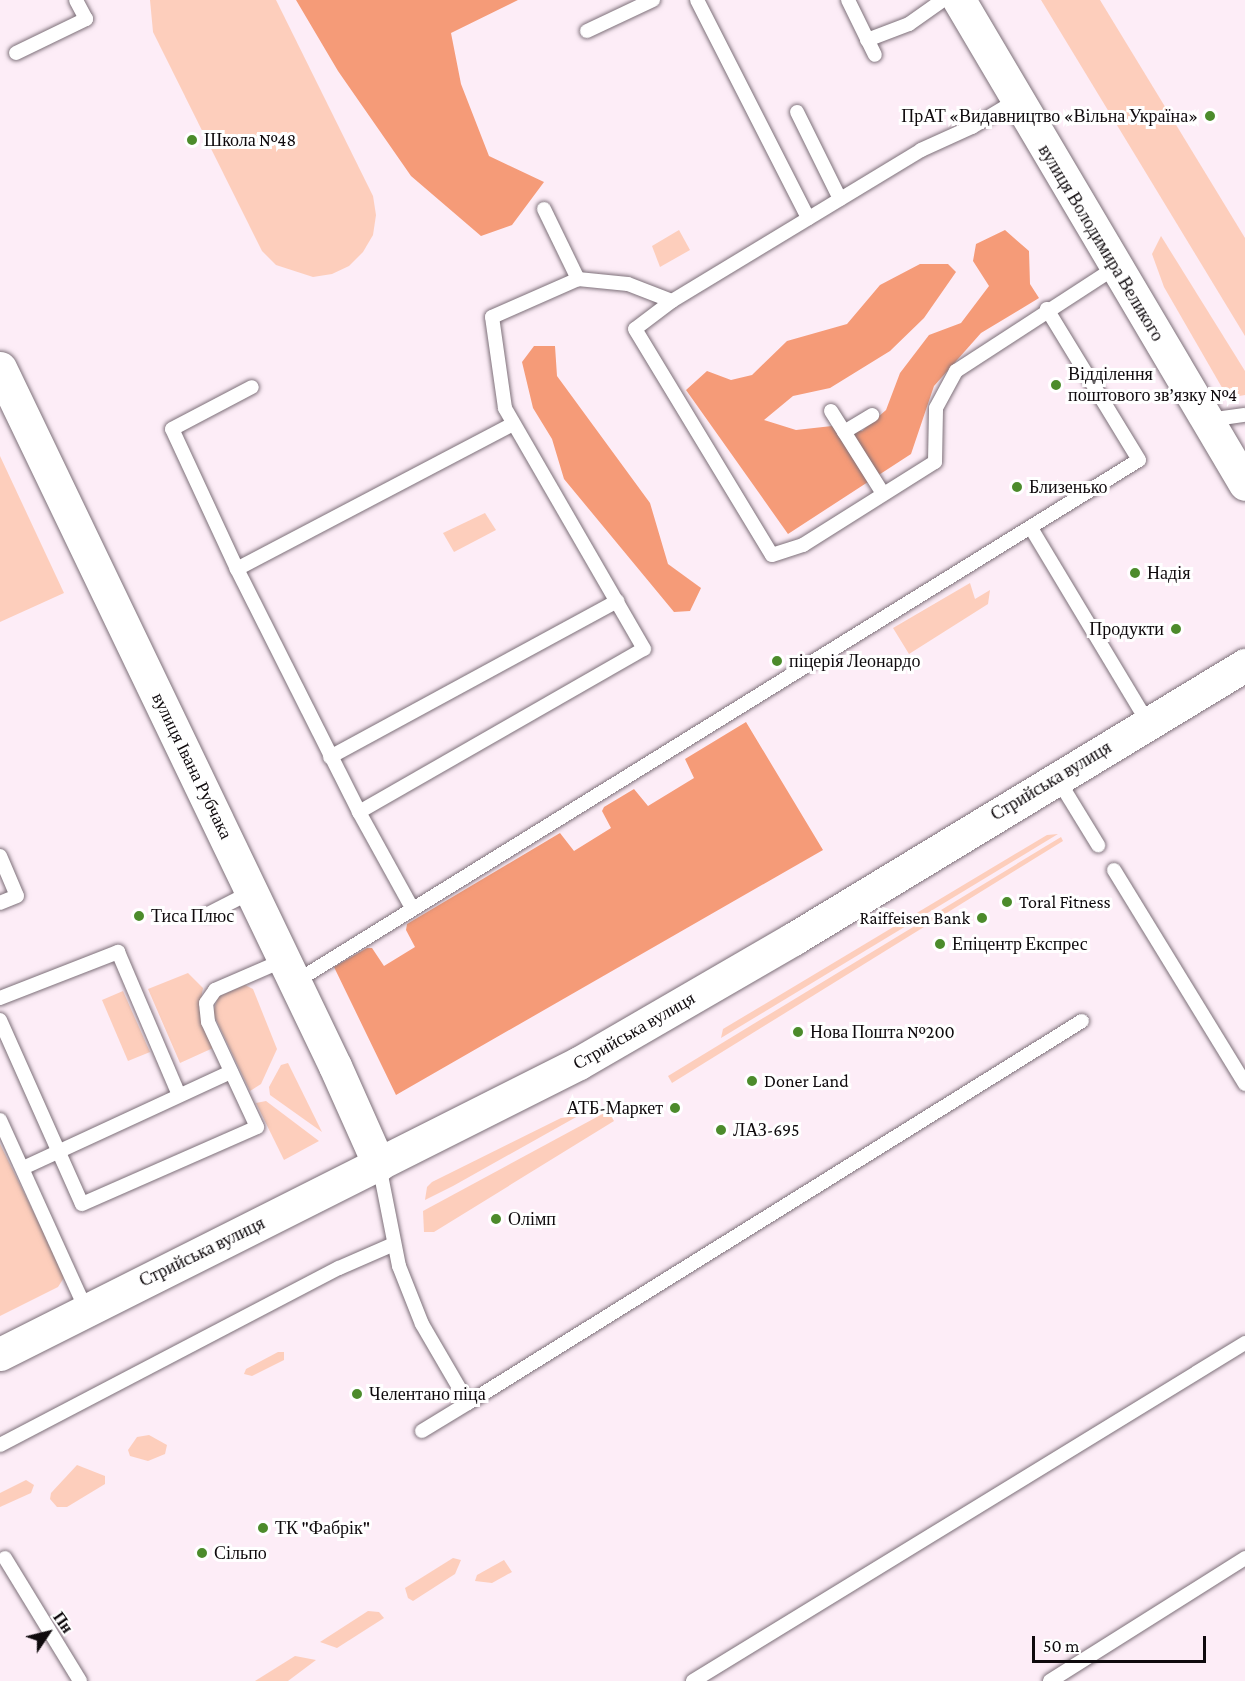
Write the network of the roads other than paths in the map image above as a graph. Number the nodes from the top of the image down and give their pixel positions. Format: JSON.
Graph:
{"nodes":[{"id":1,"x":76,"y":0,"type":"edge"},
{"id":2,"x":653,"y":0,"type":"edge"},
{"id":3,"x":697,"y":0,"type":"edge"},
{"id":4,"x":848,"y":0,"type":"edge"},
{"id":5,"x":943,"y":0,"type":"edge"},
{"id":6,"x":959,"y":0,"type":"edge"},
{"id":7,"x":587,"y":31,"type":"dead end"},
{"id":8,"x":867,"y":40,"type":"junction"},
{"id":9,"x":16,"y":53,"type":"dead end"},
{"id":10,"x":875,"y":55,"type":"dead end"},
{"id":11,"x":1017,"y":100,"type":"junction"},
{"id":12,"x":797,"y":112,"type":"dead end"},
{"id":13,"x":840,"y":199,"type":"junction"},
{"id":14,"x":544,"y":209,"type":"dead end"},
{"id":15,"x":808,"y":218,"type":"junction"},
{"id":16,"x":1116,"y":267,"type":"junction"},
{"id":17,"x":578,"y":279,"type":"junction"},
{"id":18,"x":672,"y":301,"type":"junction"},
{"id":19,"x":1047,"y":309,"type":"junction"},
{"id":20,"x":0,"y":368,"type":"edge"},
{"id":21,"x":252,"y":387,"type":"dead end"},
{"id":22,"x":831,"y":411,"type":"dead end"},
{"id":23,"x":872,"y":415,"type":"dead end"},
{"id":24,"x":1245,"y":415,"type":"edge"},
{"id":25,"x":1207,"y":421,"type":"junction"},
{"id":26,"x":513,"y":424,"type":"junction"},
{"id":27,"x":844,"y":432,"type":"junction"},
{"id":28,"x":1241,"y":467,"type":"edge"},
{"id":29,"x":882,"y":492,"type":"junction"},
{"id":30,"x":1031,"y":528,"type":"junction"},
{"id":31,"x":237,"y":569,"type":"junction"},
{"id":32,"x":617,"y":601,"type":"junction"},
{"id":33,"x":1245,"y":665,"type":"edge"},
{"id":34,"x":1148,"y":723,"type":"junction"},
{"id":35,"x":330,"y":757,"type":"junction"},
{"id":36,"x":1057,"y":778,"type":"junction"},
{"id":37,"x":359,"y":812,"type":"junction"},
{"id":38,"x":1098,"y":846,"type":"dead end"},
{"id":39,"x":0,"y":856,"type":"edge"},
{"id":40,"x":1114,"y":870,"type":"dead end"},
{"id":41,"x":252,"y":891,"type":"junction"},
{"id":42,"x":0,"y":903,"type":"edge"},
{"id":43,"x":412,"y":908,"type":"junction"},
{"id":44,"x":208,"y":914,"type":"dead end"},
{"id":45,"x":290,"y":971,"type":"junction"},
{"id":46,"x":0,"y":998,"type":"edge"},
{"id":47,"x":0,"y":1020,"type":"edge"},
{"id":48,"x":1082,"y":1021,"type":"dead end"},
{"id":49,"x":231,"y":1072,"type":"junction"},
{"id":50,"x":1245,"y":1084,"type":"edge"},
{"id":51,"x":179,"y":1095,"type":"junction"},
{"id":52,"x":0,"y":1120,"type":"edge"},
{"id":53,"x":58,"y":1151,"type":"junction"},
{"id":54,"x":379,"y":1165,"type":"junction"},
{"id":55,"x":23,"y":1168,"type":"junction"},
{"id":56,"x":394,"y":1244,"type":"junction"},
{"id":57,"x":86,"y":1310,"type":"junction"},
{"id":58,"x":1245,"y":1343,"type":"edge"},
{"id":59,"x":0,"y":1354,"type":"edge"},
{"id":60,"x":468,"y":1403,"type":"junction"},
{"id":61,"x":422,"y":1431,"type":"dead end"},
{"id":62,"x":0,"y":1446,"type":"edge"},
{"id":63,"x":5,"y":1558,"type":"dead end"},
{"id":64,"x":1245,"y":1558,"type":"edge"},
{"id":65,"x":80,"y":1681,"type":"edge"},
{"id":66,"x":693,"y":1681,"type":"edge"},
{"id":67,"x":1050,"y":1681,"type":"edge"}],
"edges":[{"from":1,"to":9,"type":"lane"},
{"from":2,"to":7,"type":"lane"},
{"from":3,"to":15,"type":"lane"},
{"from":4,"to":8,"type":"lane"},
{"from":5,"to":8,"type":"lane"},
{"from":6,"to":11,"type":"main road","name":"вулиця Володимира Великого"},
{"from":8,"to":10,"type":"lane"},
{"from":11,"to":13,"type":"lane"},
{"from":11,"to":16,"type":"main road","name":"вулиця Володимира Великого"},
{"from":12,"to":13,"type":"lane"},
{"from":13,"to":15,"type":"lane"},
{"from":14,"to":17,"type":"lane"},
{"from":15,"to":18,"type":"lane"},
{"from":16,"to":19,"type":"lane"},
{"from":16,"to":25,"type":"main road","name":"вулиця Володимира Великого"},
{"from":17,"to":18,"type":"lane"},
{"from":17,"to":26,"type":"lane"},
{"from":18,"to":29,"type":"lane"},
{"from":19,"to":29,"type":"lane"},
{"from":19,"to":30,"type":"lane"},
{"from":20,"to":41,"type":"main road","name":"вулиця Івана Рубчака"},
{"from":21,"to":31,"type":"lane"},
{"from":22,"to":27,"type":"lane"},
{"from":23,"to":27,"type":"lane"},
{"from":24,"to":25,"type":"lane"},
{"from":25,"to":28,"type":"main road","name":"вулиця Володимира Великого"},
{"from":26,"to":31,"type":"lane"},
{"from":26,"to":32,"type":"lane"},
{"from":27,"to":29,"type":"lane"},
{"from":30,"to":34,"type":"lane"},
{"from":30,"to":43,"type":"lane"},
{"from":31,"to":35,"type":"lane"},
{"from":32,"to":35,"type":"lane"},
{"from":32,"to":37,"type":"lane"},
{"from":33,"to":34,"type":"main road","name":"Стрийська вулиця"},
{"from":34,"to":36,"type":"main road","name":"Стрийська вулиця"},
{"from":35,"to":37,"type":"lane"},
{"from":36,"to":38,"type":"lane"},
{"from":36,"to":54,"type":"main road","name":"Стрийська вулиця"},
{"from":37,"to":43,"type":"lane"},
{"from":39,"to":42,"type":"lane"},
{"from":40,"to":50,"type":"lane"},
{"from":41,"to":44,"type":"lane"},
{"from":41,"to":45,"type":"main road","name":"вулиця Івана Рубчака"},
{"from":43,"to":45,"type":"lane"},
{"from":45,"to":49,"type":"lane"},
{"from":45,"to":54,"type":"main road","name":"вулиця Івана Рубчака"},
{"from":46,"to":51,"type":"lane"},
{"from":47,"to":53,"type":"lane"},
{"from":48,"to":60,"type":"lane"},
{"from":49,"to":51,"type":"lane"},
{"from":49,"to":53,"type":"lane"},
{"from":51,"to":53,"type":"lane"},
{"from":52,"to":55,"type":"lane"},
{"from":53,"to":55,"type":"lane"},
{"from":54,"to":56,"type":"lane"},
{"from":54,"to":57,"type":"main road","name":"Стрийська вулиця"},
{"from":55,"to":57,"type":"lane"},
{"from":56,"to":60,"type":"lane"},
{"from":56,"to":62,"type":"lane"},
{"from":57,"to":59,"type":"main road","name":"Стрийська вулиця"},
{"from":58,"to":66,"type":"lane"},
{"from":60,"to":61,"type":"lane"},
{"from":63,"to":65,"type":"lane"},
{"from":64,"to":67,"type":"lane"}]}
